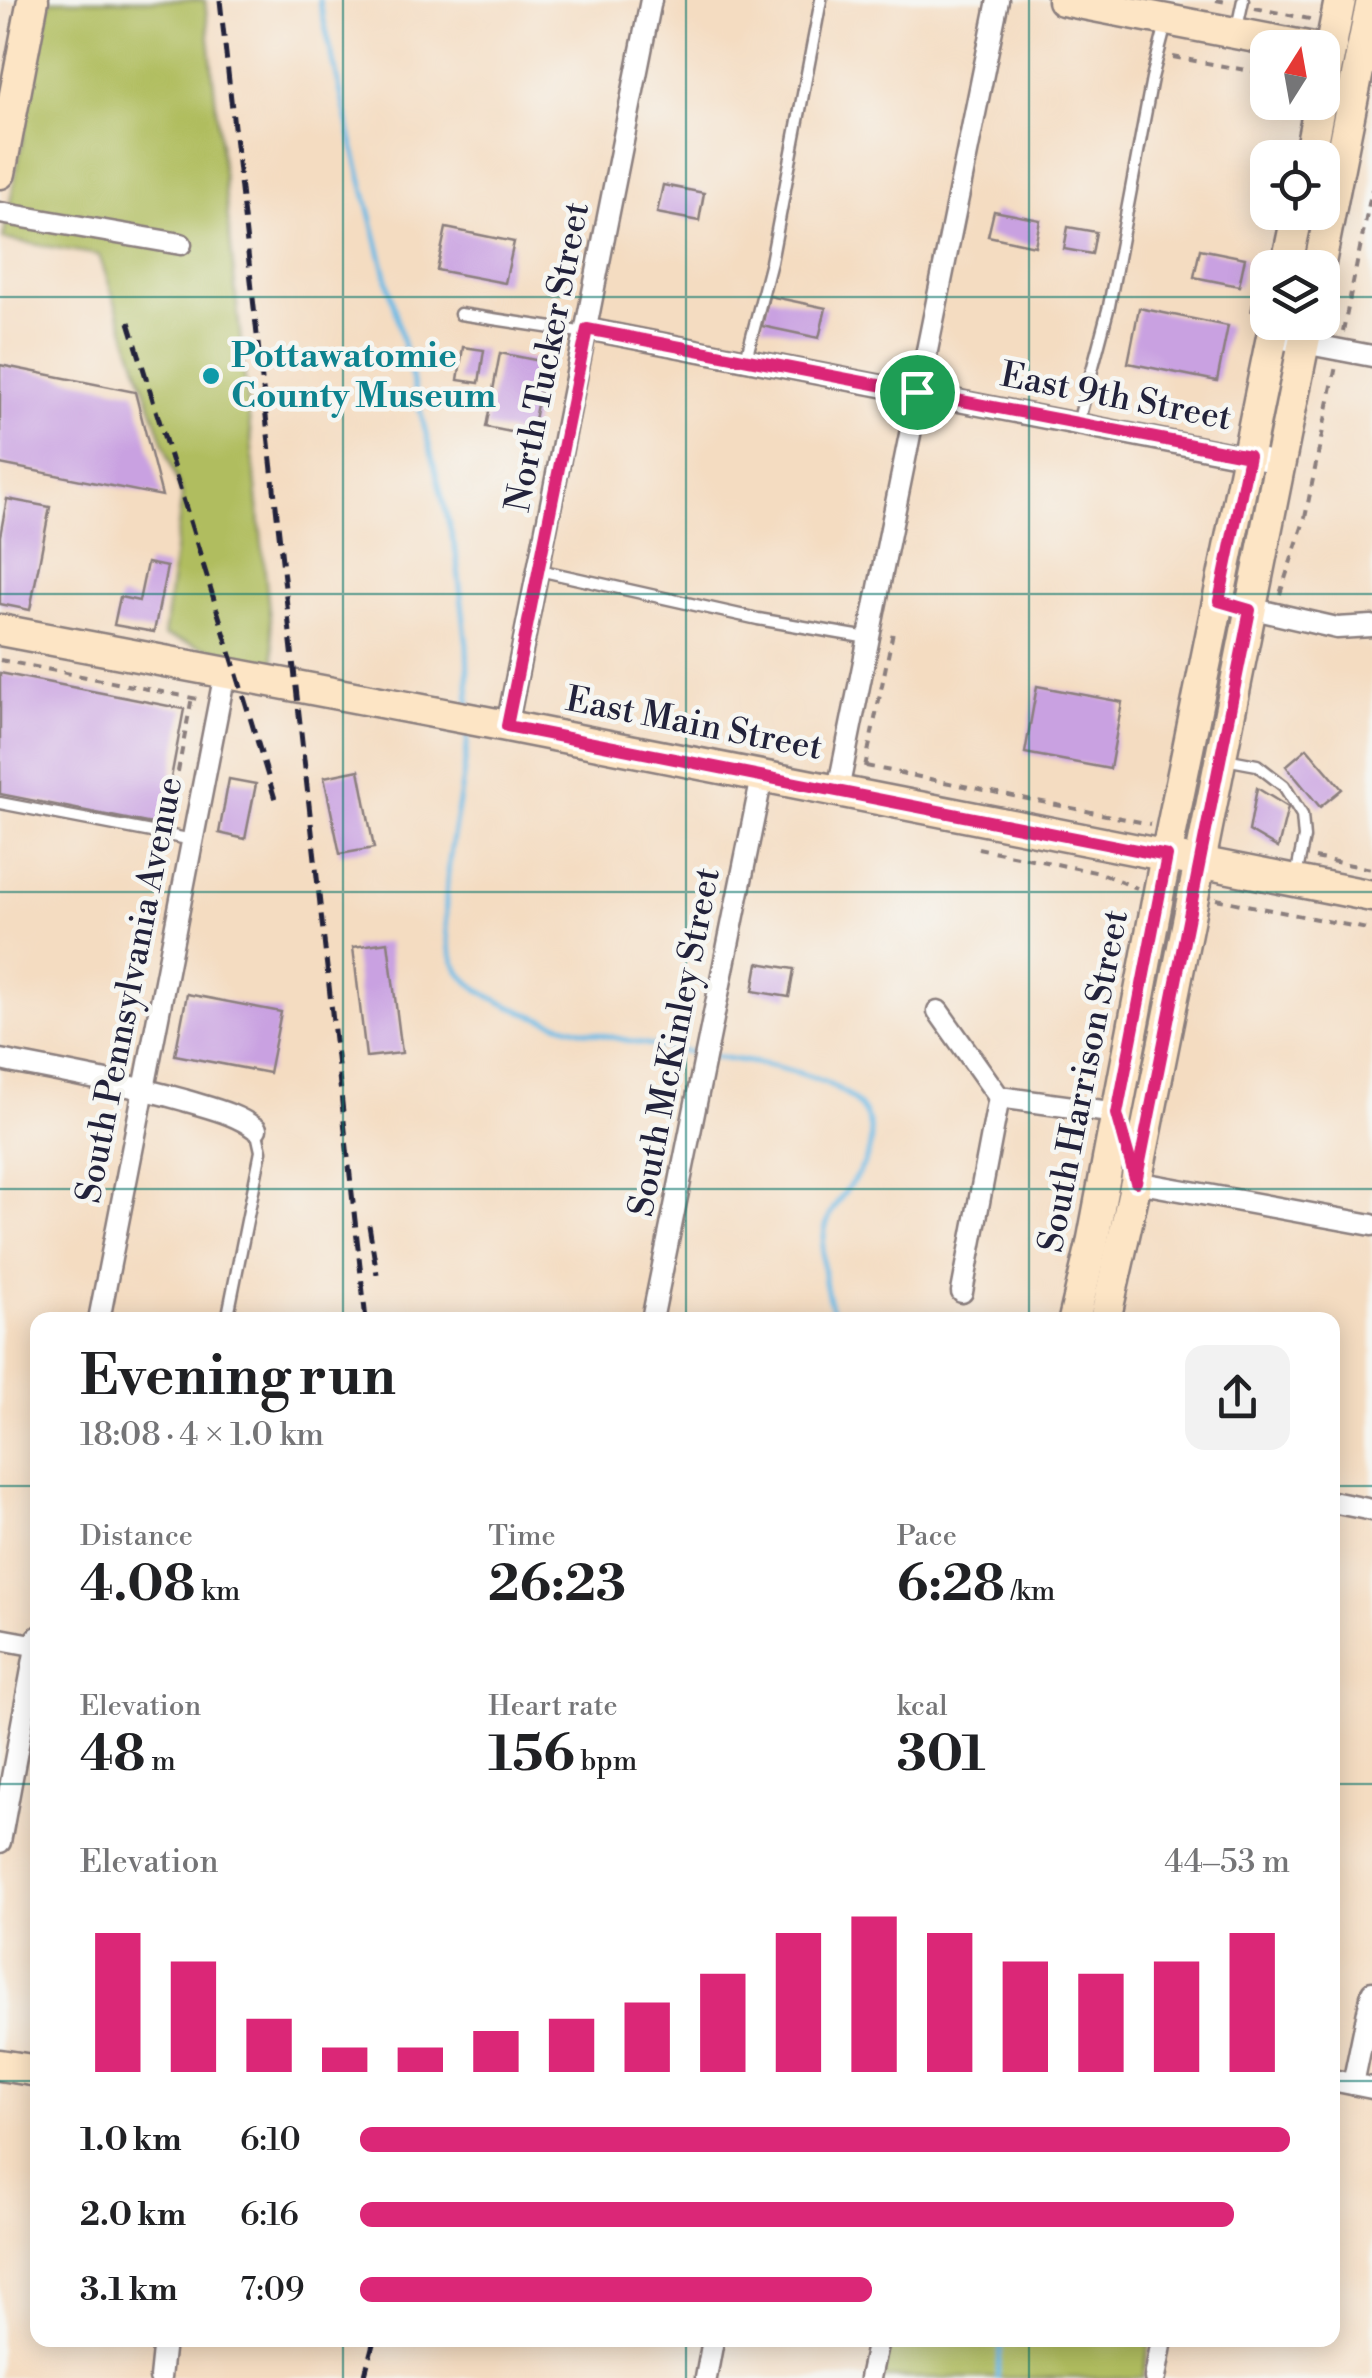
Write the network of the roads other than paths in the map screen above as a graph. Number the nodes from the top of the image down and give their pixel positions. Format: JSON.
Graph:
{"nodes":[{"id":1,"x":33,"y":0,"type":"edge"},
{"id":2,"x":651,"y":0,"type":"edge"},
{"id":3,"x":820,"y":0,"type":"edge"},
{"id":4,"x":998,"y":0,"type":"edge"},
{"id":5,"x":1063,"y":0,"type":"edge"},
{"id":6,"x":1372,"y":0,"type":"edge"},
{"id":7,"x":1166,"y":13,"type":"edge"},
{"id":8,"x":1240,"y":13,"type":"edge"},
{"id":9,"x":1311,"y":30,"type":"edge"},
{"id":10,"x":1340,"y":38,"type":"edge"},
{"id":11,"x":1367,"y":47,"type":"edge"},
{"id":12,"x":2,"y":158,"type":"edge"},
{"id":13,"x":0,"y":213,"type":"edge"},
{"id":14,"x":181,"y":244,"type":"dead end"},
{"id":15,"x":1323,"y":250,"type":"edge"},
{"id":16,"x":460,"y":314,"type":"dead end"},
{"id":17,"x":586,"y":331,"type":"junction"},
{"id":18,"x":1272,"y":340,"type":"edge"},
{"id":19,"x":1305,"y":340,"type":"edge"},
{"id":20,"x":1326,"y":340,"type":"edge"},
{"id":21,"x":1372,"y":356,"type":"edge"},
{"id":22,"x":746,"y":359,"type":"junction"},
{"id":23,"x":917,"y":392,"type":"junction"},
{"id":24,"x":1078,"y":423,"type":"junction"},
{"id":25,"x":1249,"y":456,"type":"junction"},
{"id":26,"x":1280,"y":463,"type":"junction"},
{"id":27,"x":538,"y":570,"type":"junction"},
{"id":28,"x":1219,"y":601,"type":"junction"},
{"id":29,"x":1250,"y":610,"type":"junction"},
{"id":30,"x":1372,"y":626,"type":"edge"},
{"id":31,"x":0,"y":630,"type":"edge"},
{"id":32,"x":868,"y":638,"type":"junction"},
{"id":33,"x":205,"y":679,"type":"junction"},
{"id":34,"x":503,"y":725,"type":"junction"},
{"id":35,"x":1219,"y":758,"type":"junction"},
{"id":36,"x":762,"y":776,"type":"junction"},
{"id":37,"x":854,"y":784,"type":"junction"},
{"id":38,"x":0,"y":803,"type":"edge"},
{"id":39,"x":193,"y":840,"type":"junction"},
{"id":40,"x":1170,"y":842,"type":"junction"},
{"id":41,"x":1199,"y":862,"type":"junction"},
{"id":42,"x":1298,"y":868,"type":"junction"},
{"id":43,"x":1372,"y":896,"type":"edge"},
{"id":44,"x":938,"y":1011,"type":"dead end"},
{"id":45,"x":0,"y":1060,"type":"edge"},
{"id":46,"x":144,"y":1089,"type":"junction"},
{"id":47,"x":999,"y":1096,"type":"junction"},
{"id":48,"x":1117,"y":1114,"type":"junction"},
{"id":49,"x":256,"y":1129,"type":"joint"},
{"id":50,"x":1136,"y":1182,"type":"junction"},
{"id":51,"x":1372,"y":1225,"type":"edge"},
{"id":52,"x":962,"y":1292,"type":"dead end"},
{"id":53,"x":101,"y":1312,"type":"edge"},
{"id":54,"x":230,"y":1312,"type":"edge"},
{"id":55,"x":654,"y":1312,"type":"edge"},
{"id":56,"x":1076,"y":1312,"type":"edge"},
{"id":57,"x":1107,"y":1312,"type":"edge"},
{"id":58,"x":1340,"y":1504,"type":"edge"},
{"id":59,"x":1372,"y":1510,"type":"edge"},
{"id":60,"x":0,"y":1640,"type":"edge"},
{"id":61,"x":30,"y":1642,"type":"edge"},
{"id":62,"x":30,"y":1681,"type":"edge"},
{"id":63,"x":0,"y":1842,"type":"edge"},
{"id":64,"x":1372,"y":1992,"type":"edge"},
{"id":65,"x":0,"y":2065,"type":"edge"},
{"id":66,"x":30,"y":2070,"type":"edge"},
{"id":67,"x":1353,"y":2084,"type":"edge"},
{"id":68,"x":0,"y":2086,"type":"edge"},
{"id":69,"x":30,"y":2089,"type":"edge"},
{"id":70,"x":163,"y":2347,"type":"edge"},
{"id":71,"x":713,"y":2347,"type":"edge"},
{"id":72,"x":877,"y":2347,"type":"edge"},
{"id":73,"x":1161,"y":2347,"type":"edge"},
{"id":74,"x":160,"y":2378,"type":"edge"},
{"id":75,"x":706,"y":2378,"type":"edge"},
{"id":76,"x":870,"y":2378,"type":"edge"},
{"id":77,"x":1155,"y":2378,"type":"edge"}],
"edges":[{"from":1,"to":12,"type":"main road"},
{"from":2,"to":17,"type":"street","name":"North Tucker Street"},
{"from":3,"to":22,"type":"lane"},
{"from":4,"to":23,"type":"street"},
{"from":5,"to":7,"type":"main road"},
{"from":6,"to":11,"type":"main road"},
{"from":7,"to":8,"type":"main road"},
{"from":7,"to":24,"type":"lane"},
{"from":8,"to":9,"type":"main road"},
{"from":10,"to":11,"type":"main road"},
{"from":11,"to":15,"type":"main road"},
{"from":13,"to":14,"type":"street"},
{"from":16,"to":17,"type":"lane"},
{"from":17,"to":22,"type":"street","name":"East 9th Street"},
{"from":17,"to":27,"type":"street","name":"North Tucker Street"},
{"from":18,"to":25,"type":"main road","name":"South Harrison Street"},
{"from":19,"to":26,"type":"main road","name":"South Harrison Street"},
{"from":20,"to":21,"type":"street"},
{"from":22,"to":23,"type":"street","name":"East 9th Street"},
{"from":23,"to":24,"type":"street","name":"East 9th Street"},
{"from":23,"to":32,"type":"street"},
{"from":24,"to":25,"type":"street","name":"East 9th Street"},
{"from":25,"to":26,"type":"street","name":"East 9th Street"},
{"from":25,"to":28,"type":"main road","name":"South Harrison Street"},
{"from":26,"to":29,"type":"main road","name":"South Harrison Street"},
{"from":27,"to":32,"type":"lane"},
{"from":27,"to":34,"type":"street","name":"North Tucker Street"},
{"from":28,"to":29,"type":"street"},
{"from":28,"to":40,"type":"main road","name":"South Harrison Street"},
{"from":29,"to":30,"type":"street"},
{"from":29,"to":35,"type":"main road","name":"South Harrison Street"},
{"from":31,"to":33,"type":"main road","name":"East Main Street"},
{"from":32,"to":37,"type":"street"},
{"from":33,"to":34,"type":"main road","name":"East Main Street"},
{"from":33,"to":39,"type":"street","name":"South Pennsylvania Avenue"},
{"from":34,"to":36,"type":"main road","name":"East Main Street"},
{"from":35,"to":41,"type":"main road","name":"South Harrison Street"},
{"from":35,"to":42,"type":"lane"},
{"from":36,"to":37,"type":"main road","name":"East Main Street"},
{"from":36,"to":55,"type":"street","name":"South McKinley Street"},
{"from":37,"to":40,"type":"main road","name":"East Main Street"},
{"from":38,"to":39,"type":"lane"},
{"from":39,"to":46,"type":"street","name":"South Pennsylvania Avenue"},
{"from":40,"to":41,"type":"main road","name":"East Main Street"},
{"from":40,"to":48,"type":"main road","name":"South Harrison Street"},
{"from":41,"to":42,"type":"main road","name":"East Main Street"},
{"from":41,"to":50,"type":"main road","name":"South Harrison Street"},
{"from":42,"to":43,"type":"main road","name":"East Main Street"},
{"from":44,"to":47,"type":"street"},
{"from":45,"to":46,"type":"street"},
{"from":46,"to":49,"type":"street"},
{"from":46,"to":53,"type":"street","name":"South Pennsylvania Avenue"},
{"from":47,"to":48,"type":"street"},
{"from":47,"to":52,"type":"street"},
{"from":48,"to":50,"type":"street"},
{"from":48,"to":56,"type":"main road","name":"South Harrison Street"},
{"from":49,"to":54,"type":"lane"},
{"from":50,"to":51,"type":"street"},
{"from":50,"to":57,"type":"main road","name":"South Harrison Street"},
{"from":58,"to":59,"type":"street"},
{"from":60,"to":61,"type":"street"},
{"from":62,"to":63,"type":"street"},
{"from":64,"to":67,"type":"street"},
{"from":65,"to":66,"type":"main road"},
{"from":68,"to":69,"type":"main road"},
{"from":70,"to":74,"type":"street"},
{"from":71,"to":75,"type":"street"},
{"from":72,"to":76,"type":"street"},
{"from":73,"to":77,"type":"street"}]}
